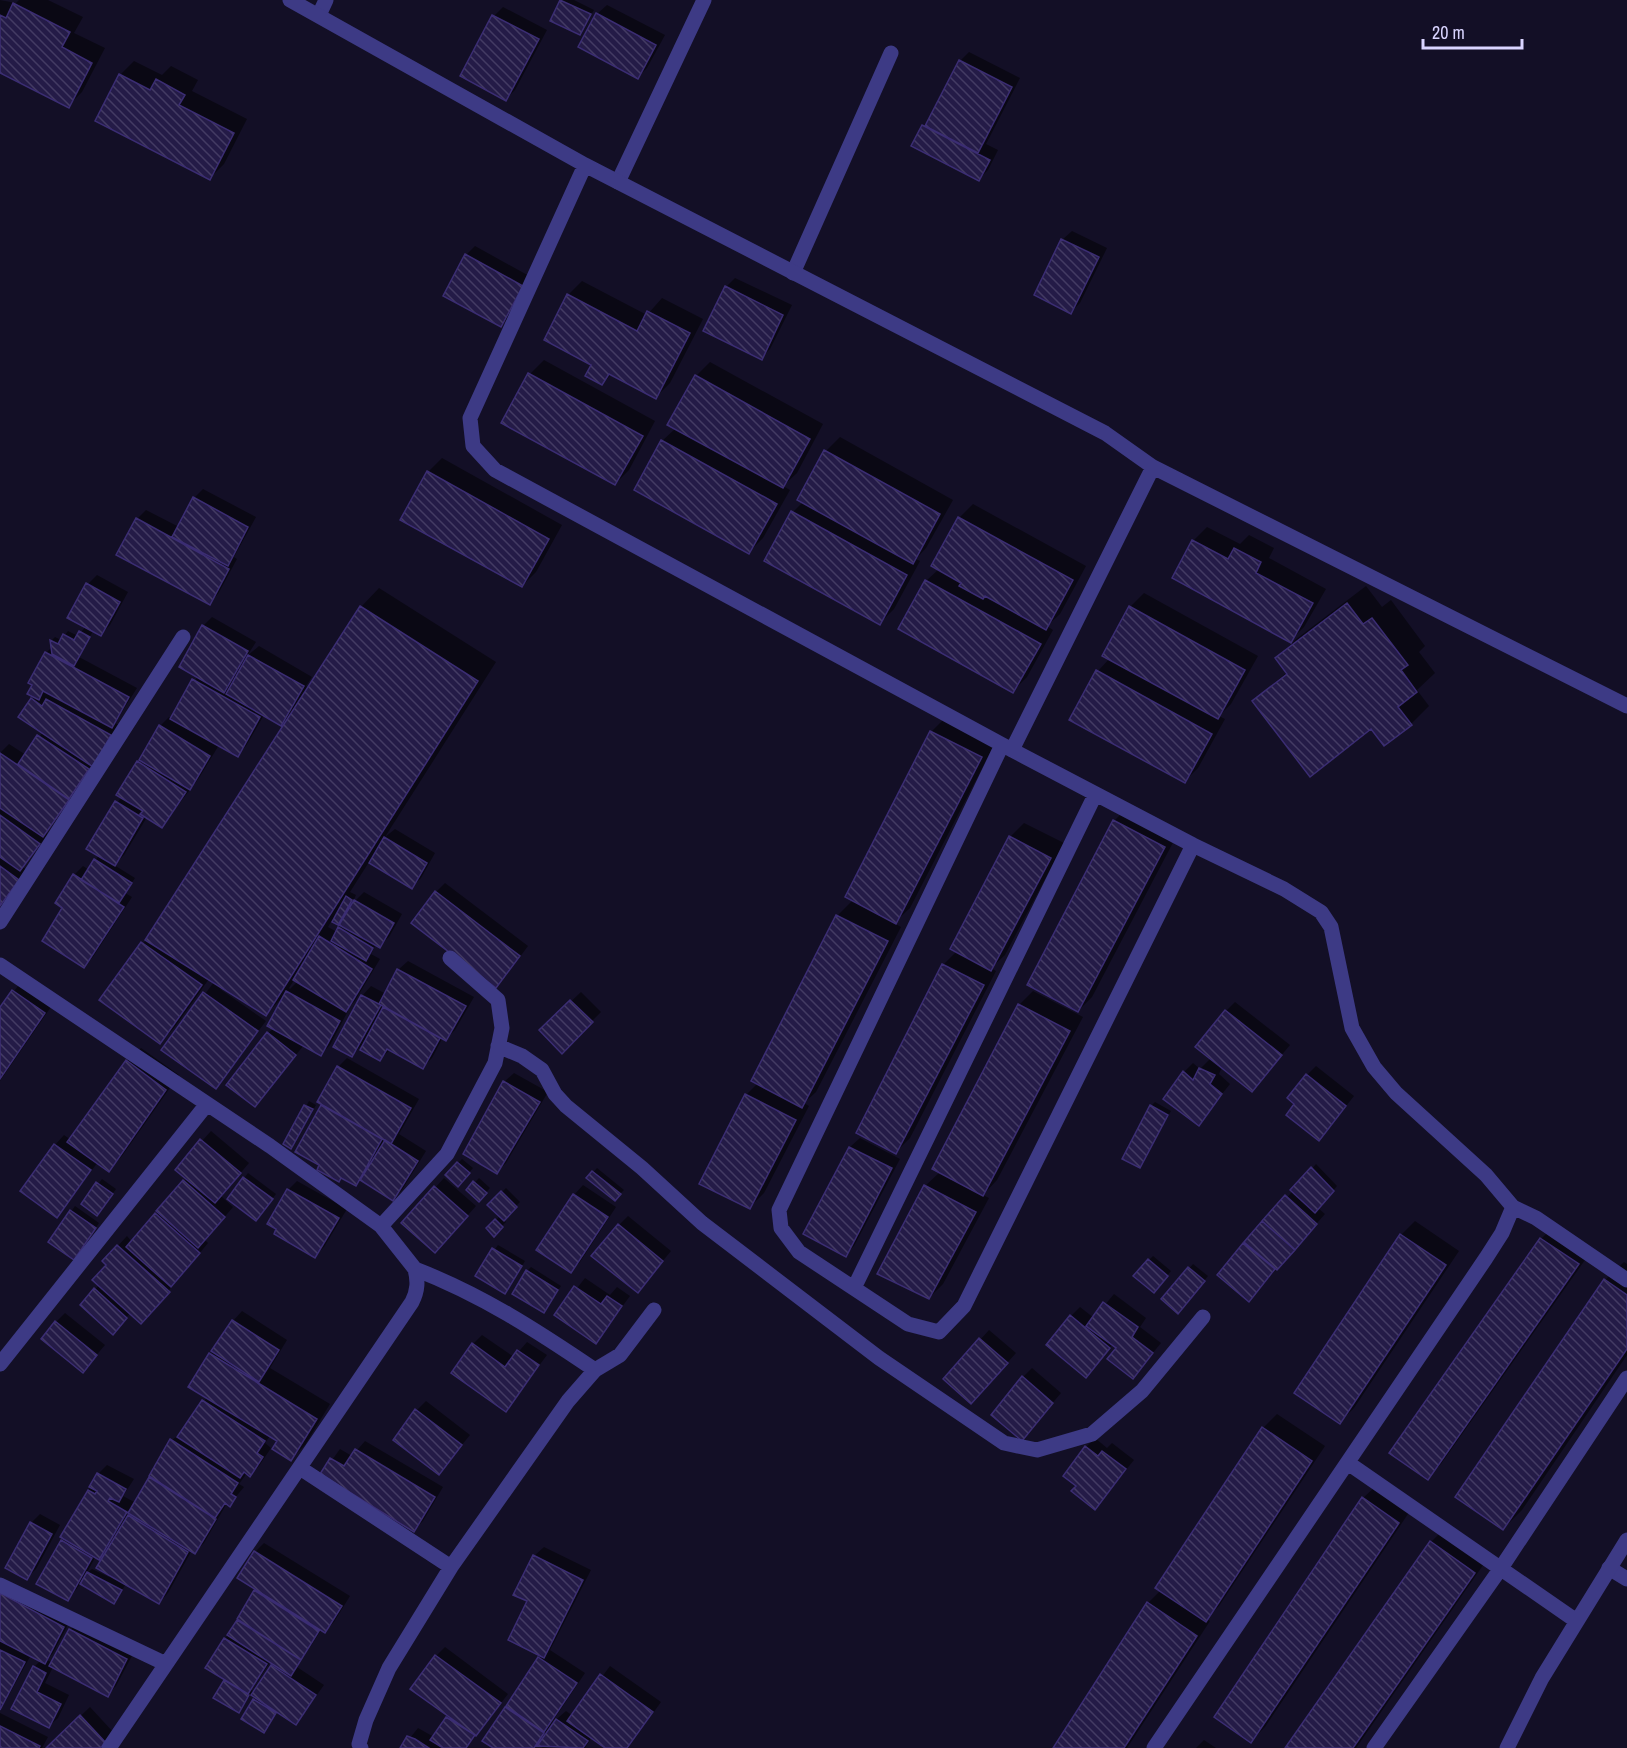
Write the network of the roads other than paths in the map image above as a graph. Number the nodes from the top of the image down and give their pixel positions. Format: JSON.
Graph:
{"nodes":[{"id":1,"x":290,"y":0,"type":"edge"},
{"id":2,"x":326,"y":0,"type":"edge"},
{"id":3,"x":704,"y":0,"type":"edge"},
{"id":4,"x":319,"y":15,"type":"junction"},
{"id":5,"x":891,"y":53,"type":"dead end"},
{"id":6,"x":585,"y":165,"type":"junction"},
{"id":7,"x":618,"y":182,"type":"junction"},
{"id":8,"x":793,"y":273,"type":"junction"},
{"id":9,"x":1153,"y":467,"type":"junction"},
{"id":10,"x":183,"y":637,"type":"dead end"},
{"id":11,"x":1627,"y":706,"type":"edge"},
{"id":12,"x":1007,"y":748,"type":"junction"},
{"id":13,"x":1095,"y":795,"type":"junction"},
{"id":14,"x":1193,"y":845,"type":"junction"},
{"id":15,"x":0,"y":922,"type":"edge"},
{"id":16,"x":450,"y":958,"type":"dead end"},
{"id":17,"x":0,"y":965,"type":"edge"},
{"id":18,"x":498,"y":1046,"type":"junction"},
{"id":19,"x":207,"y":1104,"type":"junction"},
{"id":20,"x":1512,"y":1207,"type":"junction"},
{"id":21,"x":381,"y":1226,"type":"junction"},
{"id":22,"x":415,"y":1269,"type":"junction"},
{"id":23,"x":1627,"y":1280,"type":"edge"},
{"id":24,"x":854,"y":1288,"type":"junction"},
{"id":25,"x":654,"y":1310,"type":"dead end"},
{"id":26,"x":1203,"y":1317,"type":"dead end"},
{"id":27,"x":0,"y":1364,"type":"edge"},
{"id":28,"x":595,"y":1370,"type":"junction"},
{"id":29,"x":1627,"y":1378,"type":"edge"},
{"id":30,"x":1348,"y":1463,"type":"junction"},
{"id":31,"x":300,"y":1468,"type":"junction"},
{"id":32,"x":1627,"y":1540,"type":"edge"},
{"id":33,"x":451,"y":1568,"type":"junction"},
{"id":34,"x":1502,"y":1568,"type":"junction"},
{"id":35,"x":1609,"y":1568,"type":"junction"},
{"id":36,"x":1627,"y":1579,"type":"edge"},
{"id":37,"x":0,"y":1584,"type":"edge"},
{"id":38,"x":1575,"y":1620,"type":"junction"},
{"id":39,"x":166,"y":1664,"type":"junction"},
{"id":40,"x":109,"y":1748,"type":"edge"},
{"id":41,"x":361,"y":1748,"type":"edge"},
{"id":42,"x":1154,"y":1748,"type":"edge"},
{"id":43,"x":1374,"y":1748,"type":"edge"},
{"id":44,"x":1507,"y":1748,"type":"edge"}],
"edges":[{"from":1,"to":4,"type":"street"},
{"from":2,"to":4,"type":"street"},
{"from":3,"to":7,"type":"street"},
{"from":4,"to":6,"type":"street"},
{"from":5,"to":8,"type":"street"},
{"from":6,"to":7,"type":"street"},
{"from":6,"to":12,"type":"street"},
{"from":7,"to":8,"type":"street"},
{"from":8,"to":9,"type":"street"},
{"from":9,"to":11,"type":"street"},
{"from":9,"to":12,"type":"street"},
{"from":10,"to":15,"type":"street"},
{"from":12,"to":13,"type":"street"},
{"from":12,"to":24,"type":"street"},
{"from":13,"to":14,"type":"street"},
{"from":13,"to":24,"type":"street"},
{"from":14,"to":20,"type":"street"},
{"from":14,"to":24,"type":"street"},
{"from":16,"to":18,"type":"street"},
{"from":17,"to":19,"type":"street"},
{"from":18,"to":21,"type":"street"},
{"from":18,"to":26,"type":"street"},
{"from":19,"to":21,"type":"street"},
{"from":19,"to":27,"type":"street"},
{"from":20,"to":23,"type":"street"},
{"from":20,"to":30,"type":"street"},
{"from":21,"to":22,"type":"street"},
{"from":22,"to":28,"type":"street"},
{"from":22,"to":31,"type":"street"},
{"from":25,"to":28,"type":"street"},
{"from":28,"to":33,"type":"street"},
{"from":29,"to":34,"type":"street"},
{"from":30,"to":34,"type":"street"},
{"from":30,"to":42,"type":"street"},
{"from":31,"to":33,"type":"street"},
{"from":31,"to":39,"type":"street"},
{"from":32,"to":35,"type":"street"},
{"from":33,"to":41,"type":"street"},
{"from":34,"to":38,"type":"street"},
{"from":34,"to":43,"type":"street"},
{"from":35,"to":36,"type":"street"},
{"from":35,"to":38,"type":"street"},
{"from":37,"to":39,"type":"street"},
{"from":38,"to":44,"type":"street"},
{"from":39,"to":40,"type":"street"}]}
